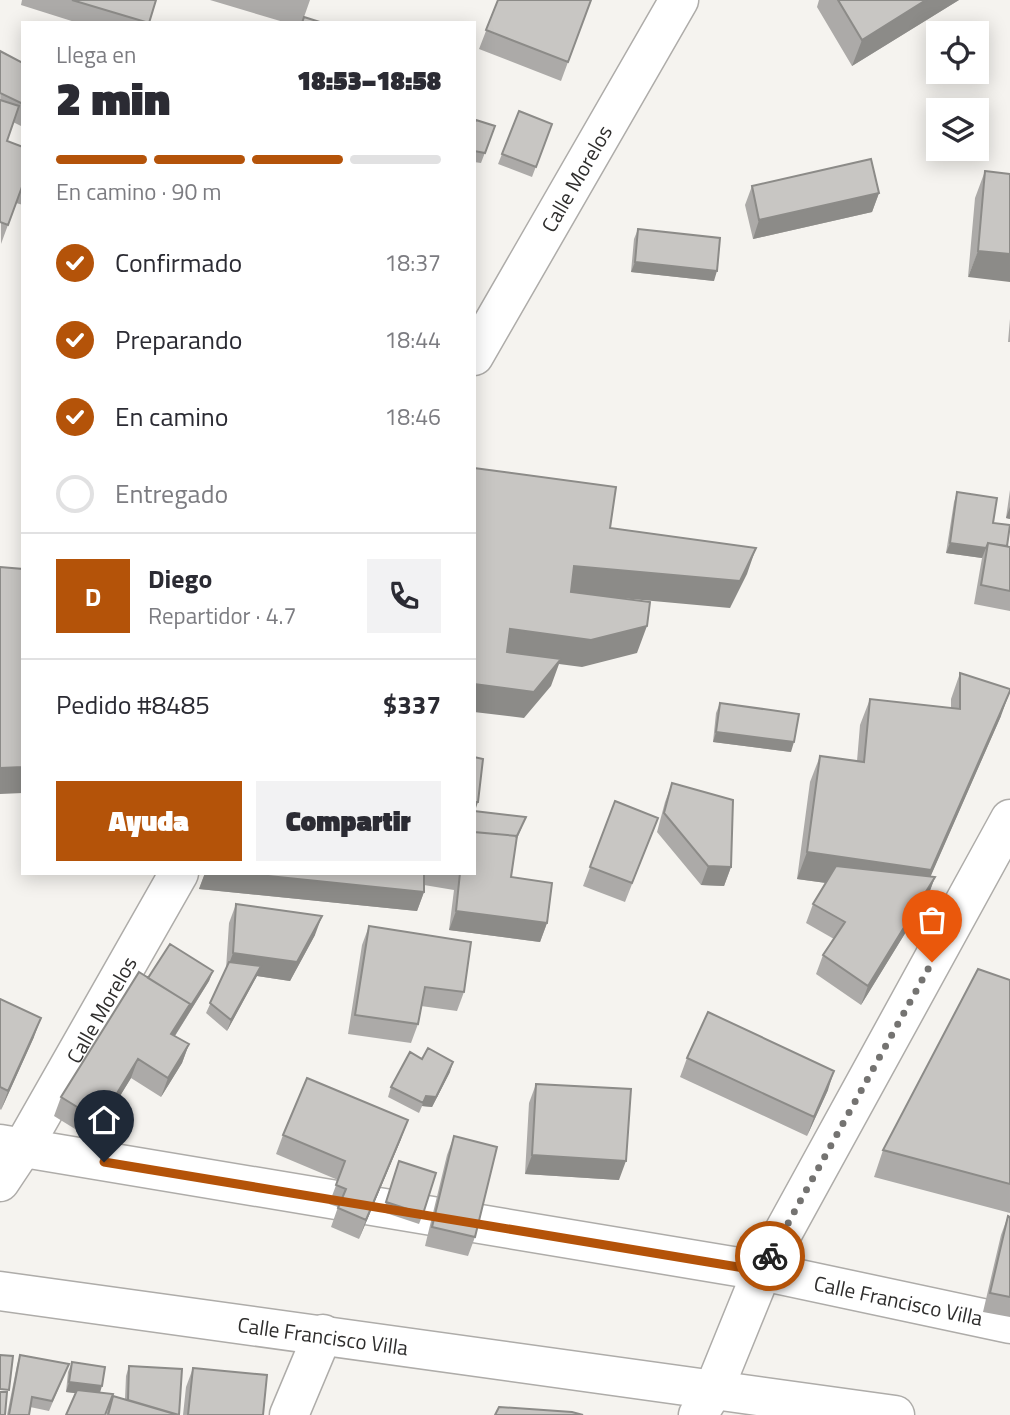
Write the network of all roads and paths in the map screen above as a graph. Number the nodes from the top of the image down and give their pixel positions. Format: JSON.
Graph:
{"nodes":[{"id":1,"x":673,"y":2,"type":"edge"},
{"id":2,"x":476,"y":352,"type":"edge"},
{"id":3,"x":1010,"y":819,"type":"edge"},
{"id":4,"x":178,"y":875,"type":"edge"},
{"id":5,"x":11,"y":1146,"type":"edge"},
{"id":6,"x":0,"y":1182,"type":"edge"},
{"id":7,"x":762,"y":1271,"type":"junction"},
{"id":8,"x":0,"y":1291,"type":"edge"},
{"id":9,"x":1010,"y":1324,"type":"edge"},
{"id":10,"x":323,"y":1334,"type":"junction"},
{"id":11,"x":706,"y":1402,"type":"edge"},
{"id":12,"x":289,"y":1415,"type":"edge"},
{"id":13,"x":895,"y":1415,"type":"edge"}],
"edges":[{"from":1,"to":2,"type":"street","name":"Calle Morelos"},
{"from":3,"to":7,"type":"street"},
{"from":4,"to":5,"type":"street","name":"Calle Morelos"},
{"from":5,"to":6,"type":"street","name":"Calle Morelos"},
{"from":5,"to":7,"type":"street","name":"Calle Francisco Villa"},
{"from":7,"to":9,"type":"street","name":"Calle Francisco Villa"},
{"from":7,"to":11,"type":"street"},
{"from":8,"to":10,"type":"street","name":"Calle Francisco Villa"},
{"from":10,"to":11,"type":"street","name":"Calle Francisco Villa"},
{"from":10,"to":12,"type":"street"},
{"from":11,"to":13,"type":"street","name":"Calle Francisco Villa"}]}
